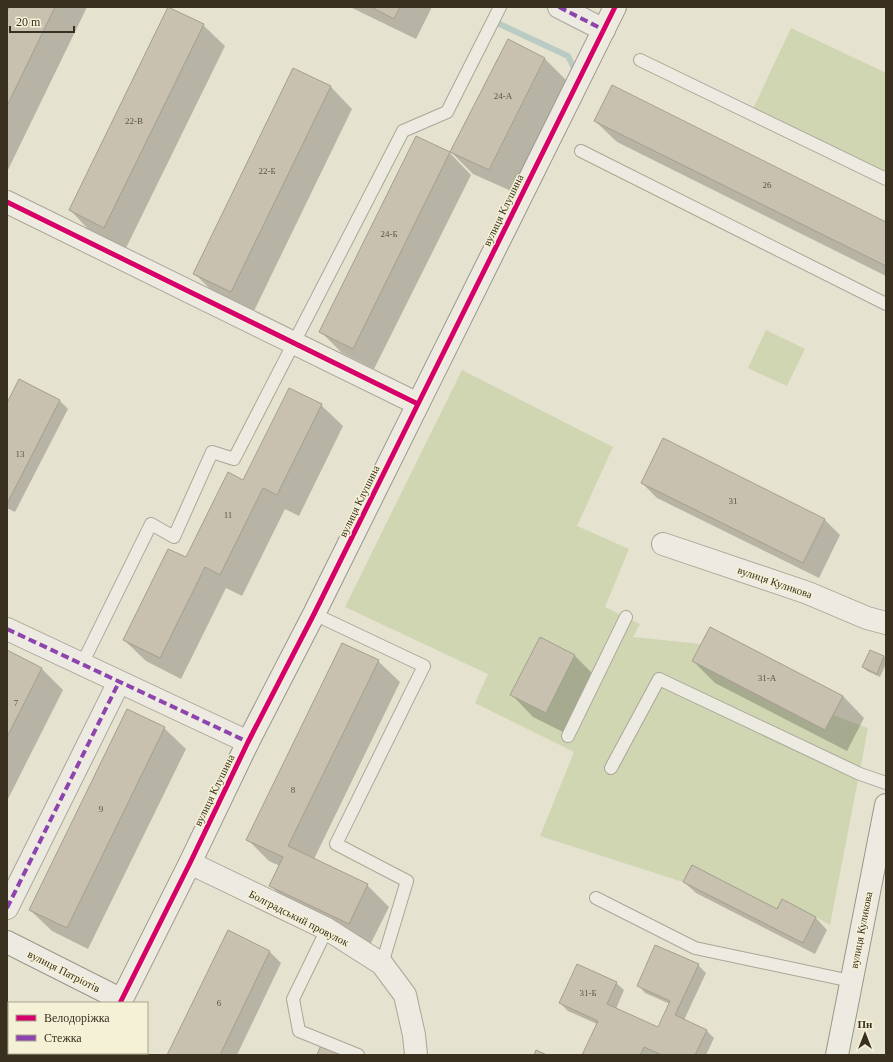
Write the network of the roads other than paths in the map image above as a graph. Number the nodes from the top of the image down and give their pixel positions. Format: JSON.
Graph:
{"nodes":[{"id":1,"x":500,"y":7,"type":"edge"},
{"id":2,"x":558,"y":7,"type":"edge"},
{"id":3,"x":616,"y":7,"type":"edge"},
{"id":4,"x":604,"y":30,"type":"junction"},
{"id":5,"x":640,"y":60,"type":"dead end"},
{"id":6,"x":581,"y":151,"type":"dead end"},
{"id":7,"x":886,"y":179,"type":"edge"},
{"id":8,"x":7,"y":202,"type":"edge"},
{"id":9,"x":886,"y":304,"type":"edge"},
{"id":10,"x":294,"y":342,"type":"junction"},
{"id":11,"x":418,"y":404,"type":"junction"},
{"id":12,"x":663,"y":544,"type":"dead end"},
{"id":13,"x":314,"y":614,"type":"junction"},
{"id":14,"x":626,"y":617,"type":"dead end"},
{"id":15,"x":886,"y":623,"type":"edge"},
{"id":16,"x":7,"y":630,"type":"edge"},
{"id":17,"x":82,"y":664,"type":"junction"},
{"id":18,"x":119,"y":682,"type":"junction"},
{"id":19,"x":568,"y":736,"type":"dead end"},
{"id":20,"x":248,"y":742,"type":"junction"},
{"id":21,"x":611,"y":768,"type":"dead end"},
{"id":22,"x":886,"y":783,"type":"edge"},
{"id":23,"x":886,"y":805,"type":"edge"},
{"id":24,"x":881,"y":856,"type":"edge"},
{"id":25,"x":190,"y":863,"type":"junction"},
{"id":26,"x":596,"y":898,"type":"dead end"},
{"id":27,"x":7,"y":908,"type":"edge"},
{"id":28,"x":327,"y":929,"type":"junction"},
{"id":29,"x":7,"y":942,"type":"edge"},
{"id":30,"x":382,"y":964,"type":"junction"},
{"id":31,"x":851,"y":981,"type":"junction"},
{"id":32,"x":121,"y":1002,"type":"edge"},
{"id":33,"x":358,"y":1055,"type":"edge"},
{"id":34,"x":416,"y":1055,"type":"edge"},
{"id":35,"x":838,"y":1055,"type":"edge"}],
"edges":[{"from":1,"to":10,"type":"lane"},
{"from":2,"to":4,"type":"street"},
{"from":3,"to":4,"type":"street","name":"вулиця Клушина"},
{"from":4,"to":11,"type":"street","name":"вулиця Клушина"},
{"from":5,"to":7,"type":"lane"},
{"from":6,"to":9,"type":"lane"},
{"from":8,"to":10,"type":"street"},
{"from":10,"to":11,"type":"street"},
{"from":10,"to":17,"type":"lane"},
{"from":11,"to":13,"type":"street","name":"вулиця Клушина"},
{"from":12,"to":15,"type":"street","name":"вулиця Куликова"},
{"from":13,"to":20,"type":"street","name":"вулиця Клушина"},
{"from":13,"to":30,"type":"lane"},
{"from":14,"to":19,"type":"lane"},
{"from":16,"to":17,"type":"street"},
{"from":17,"to":18,"type":"street"},
{"from":18,"to":20,"type":"street"},
{"from":18,"to":27,"type":"street"},
{"from":20,"to":25,"type":"street","name":"вулиця Клушина"},
{"from":21,"to":22,"type":"lane"},
{"from":23,"to":24,"type":"street","name":"вулиця Куликова"},
{"from":24,"to":31,"type":"street","name":"вулиця Куликова"},
{"from":25,"to":28,"type":"street","name":"Болградський провулок"},
{"from":25,"to":32,"type":"street","name":"вулиця Клушина"},
{"from":26,"to":31,"type":"lane"},
{"from":28,"to":30,"type":"street","name":"Болградський провулок"},
{"from":28,"to":33,"type":"lane"},
{"from":29,"to":32,"type":"street","name":"вулиця Патріотів"},
{"from":30,"to":34,"type":"street","name":"Болградський провулок"},
{"from":31,"to":35,"type":"street","name":"вулиця Куликова"}]}
